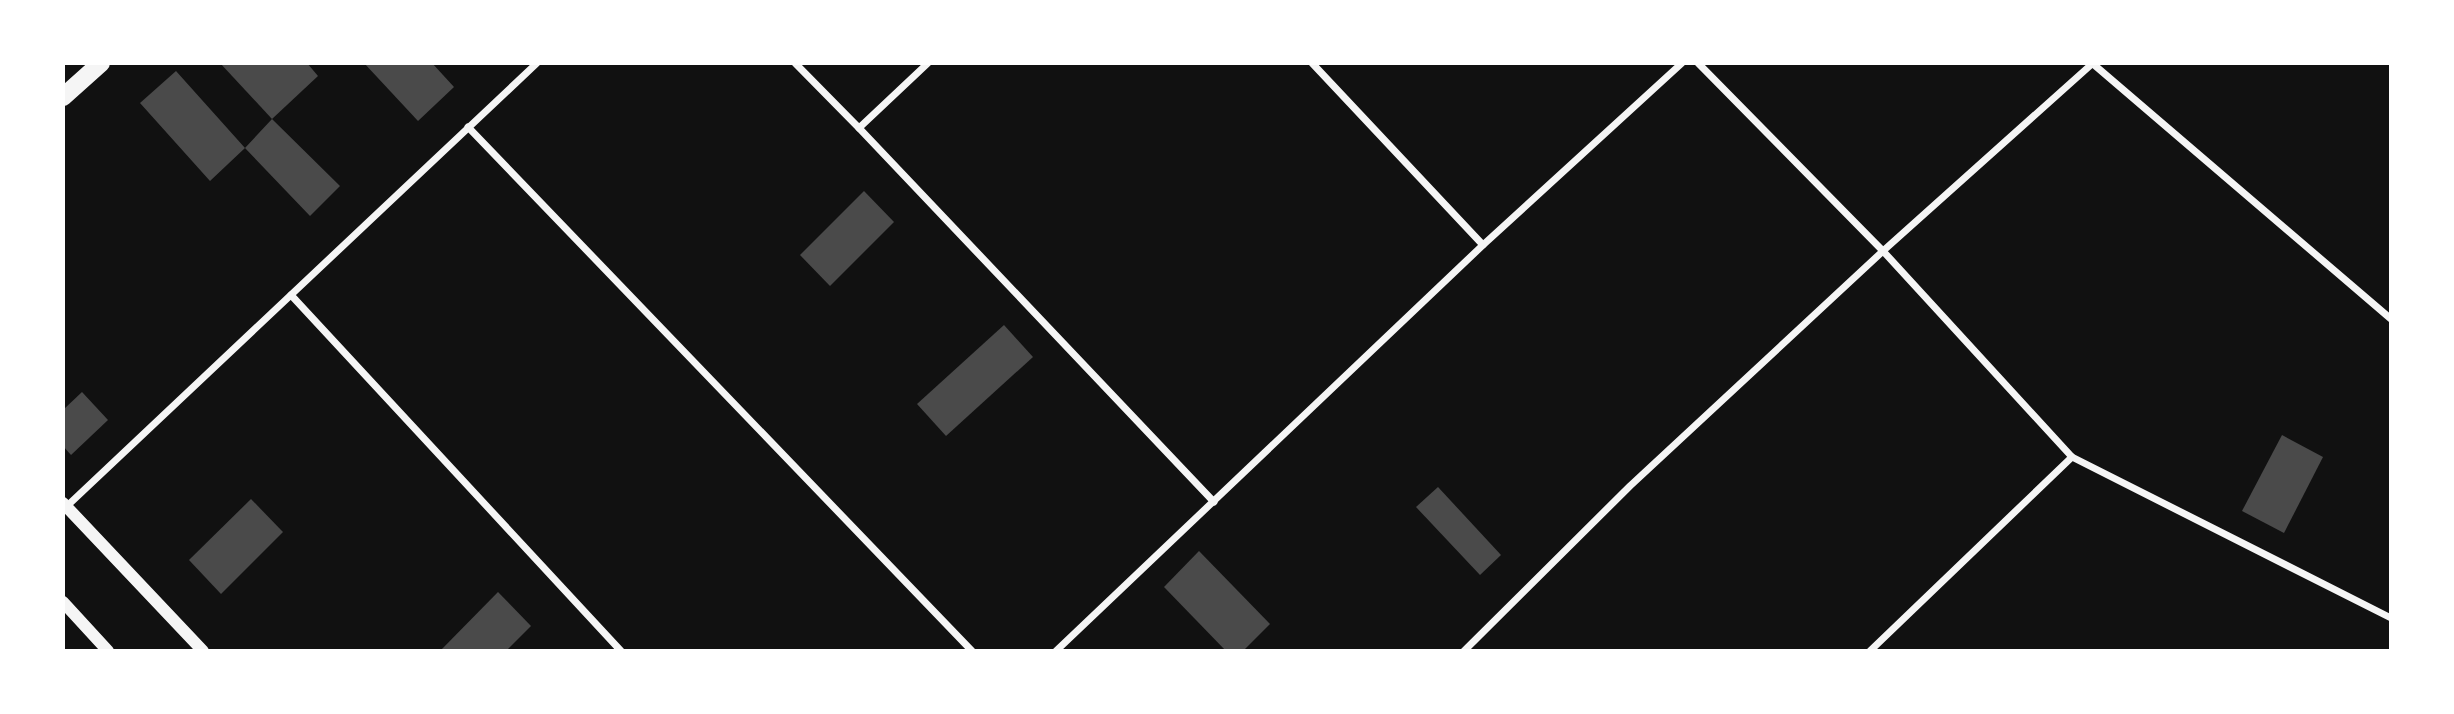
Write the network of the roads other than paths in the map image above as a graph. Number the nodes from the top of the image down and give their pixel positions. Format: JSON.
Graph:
{"nodes":[{"id":1,"x":101,"y":63,"type":"edge"},
{"id":2,"x":537,"y":63,"type":"edge"},
{"id":3,"x":794,"y":63,"type":"edge"},
{"id":4,"x":928,"y":63,"type":"edge"},
{"id":5,"x":1312,"y":63,"type":"edge"},
{"id":6,"x":1682,"y":63,"type":"edge"},
{"id":7,"x":1698,"y":63,"type":"edge"},
{"id":8,"x":2093,"y":63,"type":"edge"},
{"id":9,"x":63,"y":97,"type":"edge"},
{"id":10,"x":468,"y":127,"type":"junction"},
{"id":11,"x":859,"y":128,"type":"junction"},
{"id":12,"x":1483,"y":245,"type":"junction"},
{"id":13,"x":1883,"y":251,"type":"junction"},
{"id":14,"x":291,"y":295,"type":"junction"},
{"id":15,"x":2391,"y":319,"type":"edge"},
{"id":16,"x":2072,"y":457,"type":"junction"},
{"id":17,"x":1214,"y":502,"type":"junction"},
{"id":18,"x":64,"y":507,"type":"edge"},
{"id":19,"x":63,"y":602,"type":"edge"},
{"id":20,"x":2391,"y":618,"type":"edge"},
{"id":21,"x":108,"y":651,"type":"edge"},
{"id":22,"x":203,"y":651,"type":"edge"},
{"id":23,"x":621,"y":651,"type":"edge"},
{"id":24,"x":972,"y":651,"type":"edge"},
{"id":25,"x":1056,"y":651,"type":"edge"},
{"id":26,"x":1465,"y":651,"type":"edge"},
{"id":27,"x":1870,"y":651,"type":"edge"}],
"edges":[{"from":1,"to":9,"type":"main road"},
{"from":2,"to":10,"type":"street"},
{"from":3,"to":11,"type":"street"},
{"from":4,"to":11,"type":"street"},
{"from":5,"to":12,"type":"street"},
{"from":6,"to":12,"type":"street"},
{"from":7,"to":13,"type":"street"},
{"from":8,"to":13,"type":"street"},
{"from":8,"to":15,"type":"street"},
{"from":10,"to":14,"type":"street"},
{"from":10,"to":24,"type":"street"},
{"from":11,"to":17,"type":"street"},
{"from":12,"to":17,"type":"street"},
{"from":13,"to":16,"type":"street"},
{"from":13,"to":26,"type":"street"},
{"from":14,"to":18,"type":"street"},
{"from":14,"to":23,"type":"street"},
{"from":16,"to":20,"type":"street"},
{"from":16,"to":27,"type":"street"},
{"from":17,"to":25,"type":"street"},
{"from":18,"to":22,"type":"street"},
{"from":19,"to":21,"type":"street"}]}
